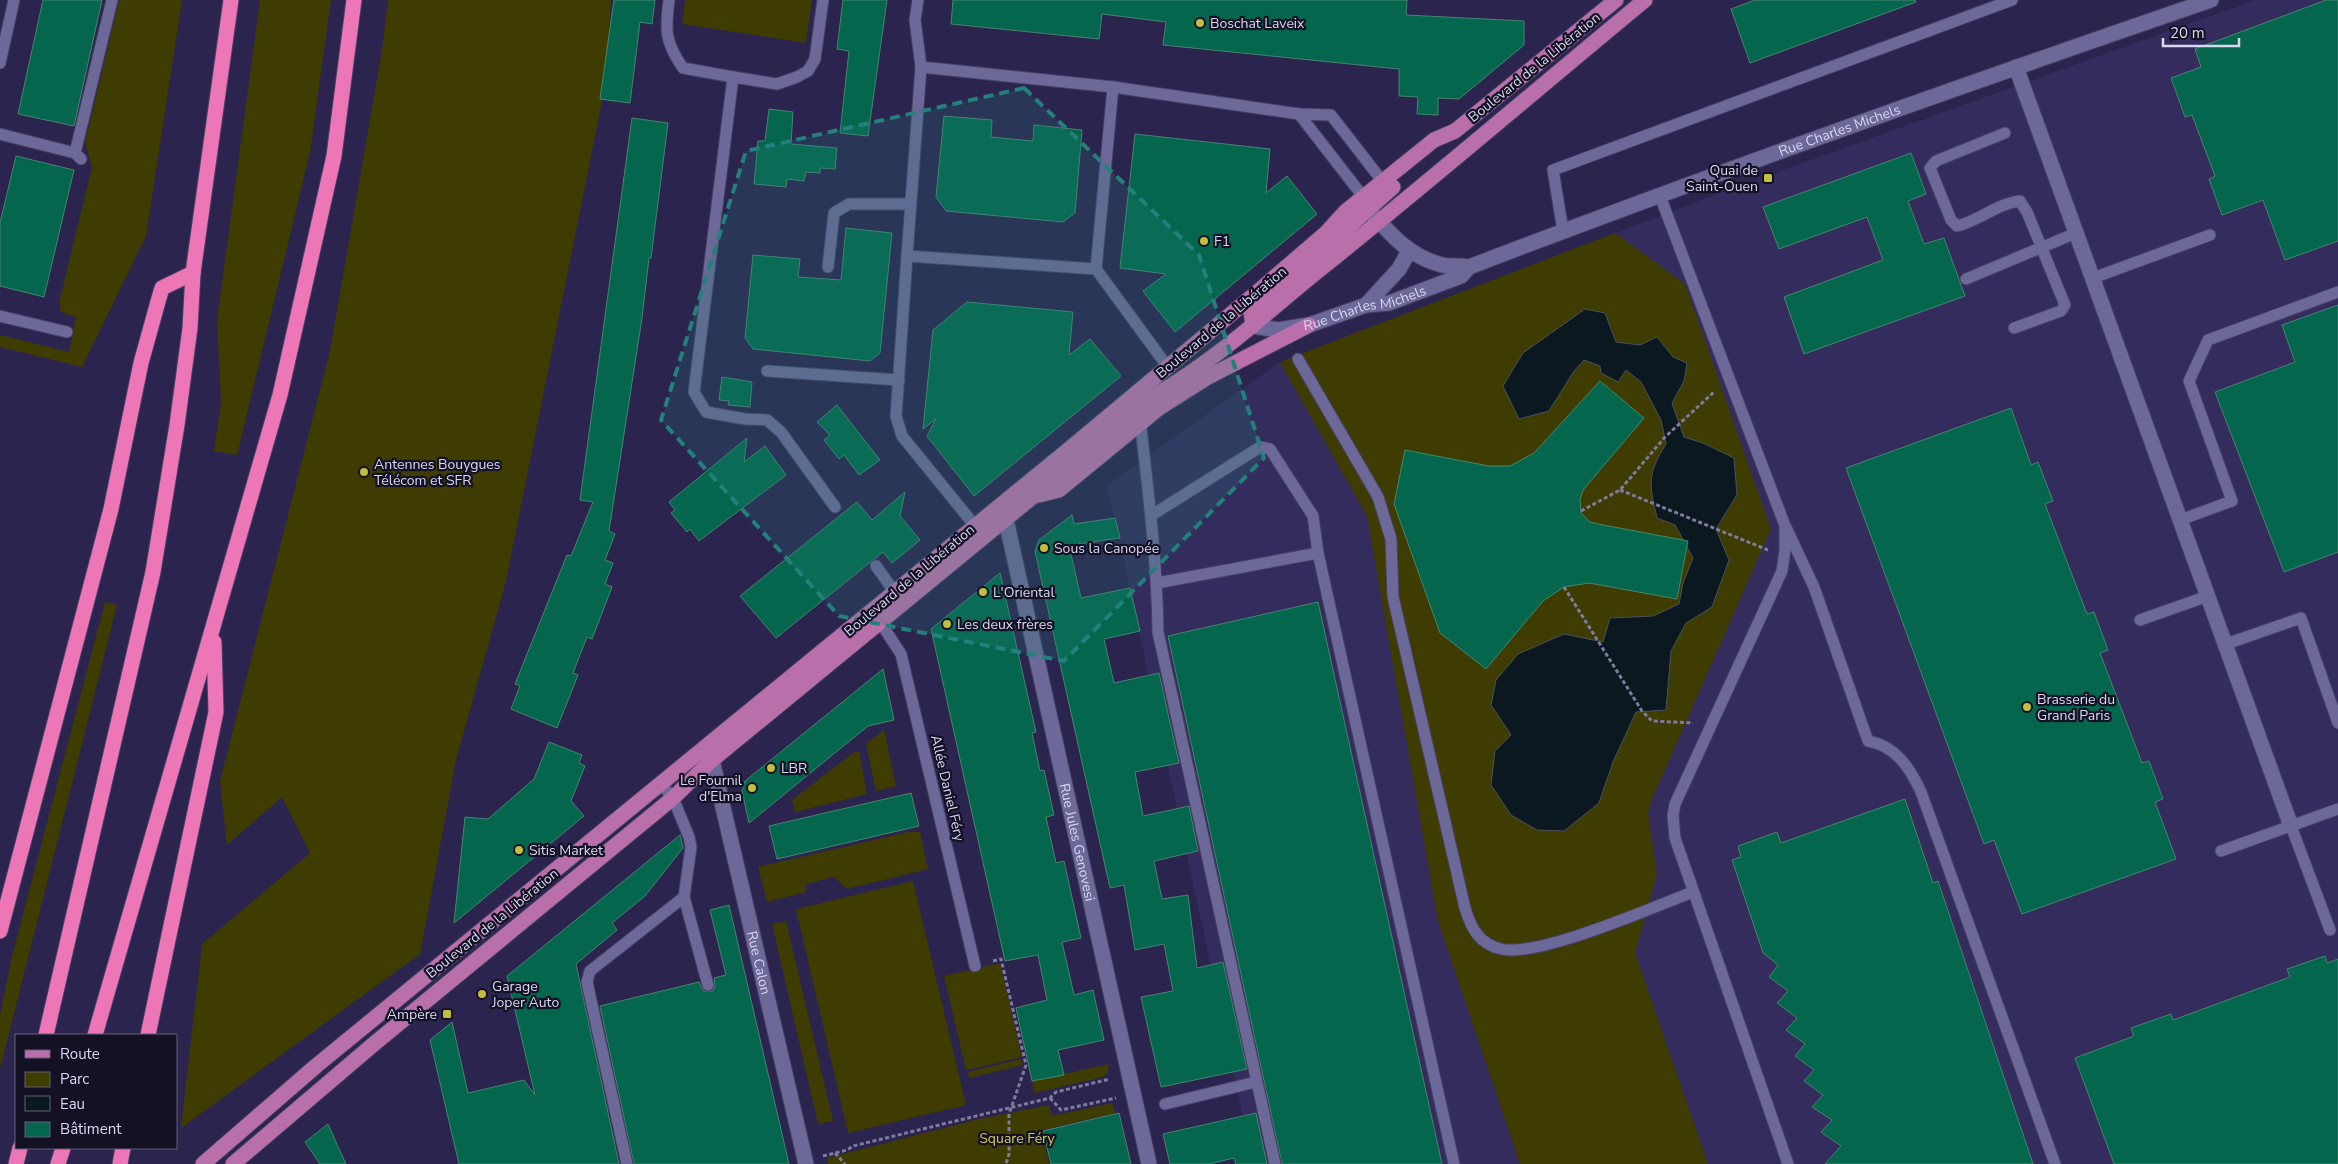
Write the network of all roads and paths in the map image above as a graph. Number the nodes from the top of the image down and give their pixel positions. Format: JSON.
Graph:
{"nodes":[{"id":1,"x":14,"y":0,"type":"edge"},
{"id":2,"x":112,"y":0,"type":"edge"},
{"id":3,"x":231,"y":0,"type":"edge"},
{"id":4,"x":354,"y":0,"type":"edge"},
{"id":5,"x":669,"y":0,"type":"edge"},
{"id":6,"x":823,"y":0,"type":"edge"},
{"id":7,"x":918,"y":0,"type":"edge"},
{"id":8,"x":1616,"y":0,"type":"edge"},
{"id":9,"x":1645,"y":0,"type":"edge"},
{"id":10,"x":2012,"y":0,"type":"edge"},
{"id":11,"x":2211,"y":0,"type":"edge"},
{"id":12,"x":0,"y":63,"type":"edge"},
{"id":13,"x":921,"y":66,"type":"junction"},
{"id":14,"x":2016,"y":67,"type":"junction"},
{"id":15,"x":733,"y":77,"type":"junction"},
{"id":16,"x":1113,"y":87,"type":"junction"},
{"id":17,"x":1299,"y":114,"type":"junction"},
{"id":18,"x":1455,"y":131,"type":"junction"},
{"id":19,"x":2006,"y":133,"type":"dead end"},
{"id":20,"x":0,"y":134,"type":"edge"},
{"id":21,"x":1383,"y":182,"type":"junction"},
{"id":22,"x":1660,"y":196,"type":"junction"},
{"id":23,"x":1366,"y":203,"type":"junction"},
{"id":24,"x":910,"y":204,"type":"junction"},
{"id":25,"x":1379,"y":222,"type":"junction"},
{"id":26,"x":1563,"y":231,"type":"junction"},
{"id":27,"x":2076,"y":233,"type":"junction"},
{"id":28,"x":2210,"y":236,"type":"dead end"},
{"id":29,"x":2044,"y":247,"type":"junction"},
{"id":30,"x":1409,"y":251,"type":"junction"},
{"id":31,"x":907,"y":256,"type":"junction"},
{"id":32,"x":828,"y":267,"type":"dead end"},
{"id":33,"x":1469,"y":267,"type":"junction"},
{"id":34,"x":1096,"y":269,"type":"junction"},
{"id":35,"x":193,"y":273,"type":"junction"},
{"id":36,"x":2093,"y":278,"type":"junction"},
{"id":37,"x":1966,"y":279,"type":"dead end"},
{"id":38,"x":2338,"y":292,"type":"edge"},
{"id":39,"x":1366,"y":305,"type":"junction"},
{"id":40,"x":0,"y":316,"type":"edge"},
{"id":41,"x":1309,"y":325,"type":"junction"},
{"id":42,"x":1253,"y":326,"type":"junction"},
{"id":43,"x":2014,"y":328,"type":"dead end"},
{"id":44,"x":66,"y":332,"type":"dead end"},
{"id":45,"x":1298,"y":359,"type":"dead end"},
{"id":46,"x":1167,"y":366,"type":"junction"},
{"id":47,"x":767,"y":371,"type":"dead end"},
{"id":48,"x":1730,"y":378,"type":"junction"},
{"id":49,"x":899,"y":380,"type":"junction"},
{"id":50,"x":1140,"y":416,"type":"junction"},
{"id":51,"x":1620,"y":490,"type":"junction"},
{"id":52,"x":835,"y":507,"type":"dead end"},
{"id":53,"x":1581,"y":511,"type":"dead end"},
{"id":54,"x":1152,"y":515,"type":"junction"},
{"id":55,"x":1006,"y":520,"type":"junction"},
{"id":56,"x":2180,"y":520,"type":"junction"},
{"id":57,"x":1784,"y":523,"type":"junction"},
{"id":58,"x":975,"y":525,"type":"junction"},
{"id":59,"x":985,"y":537,"type":"junction"},
{"id":60,"x":1318,"y":553,"type":"junction"},
{"id":61,"x":1784,"y":557,"type":"junction"},
{"id":62,"x":876,"y":566,"type":"dead end"},
{"id":63,"x":1157,"y":582,"type":"junction"},
{"id":64,"x":1564,"y":587,"type":"dead end"},
{"id":65,"x":2208,"y":596,"type":"junction"},
{"id":66,"x":899,"y":598,"type":"junction"},
{"id":67,"x":2140,"y":620,"type":"dead end"},
{"id":68,"x":880,"y":622,"type":"junction"},
{"id":69,"x":213,"y":628,"type":"junction"},
{"id":70,"x":2226,"y":644,"type":"junction"},
{"id":71,"x":2338,"y":722,"type":"edge"},
{"id":72,"x":1712,"y":724,"type":"junction"},
{"id":73,"x":712,"y":760,"type":"junction"},
{"id":74,"x":661,"y":784,"type":"junction"},
{"id":75,"x":673,"y":798,"type":"junction"},
{"id":76,"x":2338,"y":809,"type":"edge"},
{"id":77,"x":2292,"y":826,"type":"junction"},
{"id":78,"x":2221,"y":851,"type":"dead end"},
{"id":79,"x":1693,"y":892,"type":"junction"},
{"id":80,"x":684,"y":897,"type":"junction"},
{"id":81,"x":496,"y":919,"type":"junction"},
{"id":82,"x":2330,"y":930,"type":"dead end"},
{"id":83,"x":0,"y":931,"type":"edge"},
{"id":84,"x":508,"y":934,"type":"junction"},
{"id":85,"x":975,"y":966,"type":"joint"},
{"id":86,"x":708,"y":985,"type":"dead end"},
{"id":87,"x":46,"y":1034,"type":"edge"},
{"id":88,"x":95,"y":1034,"type":"edge"},
{"id":89,"x":148,"y":1034,"type":"edge"},
{"id":90,"x":1129,"y":1075,"type":"junction"},
{"id":91,"x":1256,"y":1082,"type":"junction"},
{"id":92,"x":1133,"y":1094,"type":"junction"},
{"id":93,"x":1050,"y":1098,"type":"junction"},
{"id":94,"x":1165,"y":1104,"type":"dead end"},
{"id":95,"x":1011,"y":1106,"type":"junction"},
{"id":96,"x":20,"y":1149,"type":"edge"},
{"id":97,"x":63,"y":1149,"type":"edge"},
{"id":98,"x":123,"y":1149,"type":"edge"},
{"id":99,"x":835,"y":1153,"type":"junction"},
{"id":100,"x":806,"y":1162,"type":"edge"},
{"id":101,"x":16,"y":1164,"type":"edge"},
{"id":102,"x":58,"y":1164,"type":"edge"},
{"id":103,"x":120,"y":1164,"type":"edge"},
{"id":104,"x":203,"y":1164,"type":"edge"},
{"id":105,"x":233,"y":1164,"type":"edge"},
{"id":106,"x":627,"y":1164,"type":"edge"},
{"id":107,"x":846,"y":1164,"type":"edge"},
{"id":108,"x":1006,"y":1164,"type":"edge"},
{"id":109,"x":1149,"y":1164,"type":"edge"},
{"id":110,"x":1275,"y":1164,"type":"edge"},
{"id":111,"x":1454,"y":1164,"type":"edge"},
{"id":112,"x":1788,"y":1164,"type":"edge"},
{"id":113,"x":2055,"y":1164,"type":"edge"}],
"edges":[{"from":1,"to":12,"type":"lane"},
{"from":2,"to":20,"type":"lane"},
{"from":3,"to":35,"type":"highway"},
{"from":4,"to":69,"type":"highway"},
{"from":5,"to":15,"type":"lane"},
{"from":6,"to":15,"type":"lane"},
{"from":7,"to":13,"type":"lane"},
{"from":8,"to":18,"type":"main road","name":"Boulevard de la Libération"},
{"from":9,"to":25,"type":"main road","name":"Boulevard de la Libération"},
{"from":10,"to":26,"type":"lane"},
{"from":11,"to":14,"type":"street","name":"Rue Charles Michels"},
{"from":13,"to":16,"type":"lane"},
{"from":13,"to":24,"type":"lane"},
{"from":14,"to":22,"type":"street","name":"Rue Charles Michels"},
{"from":14,"to":27,"type":"street"},
{"from":15,"to":52,"type":"lane"},
{"from":16,"to":17,"type":"lane"},
{"from":16,"to":34,"type":"lane"},
{"from":17,"to":21,"type":"lane"},
{"from":17,"to":23,"type":"lane"},
{"from":18,"to":21,"type":"main road","name":"Boulevard de la Libération"},
{"from":18,"to":23,"type":"main road"},
{"from":19,"to":29,"type":"lane"},
{"from":21,"to":23,"type":"main road","name":"Boulevard de la Libération"},
{"from":22,"to":26,"type":"street","name":"Rue Charles Michels"},
{"from":22,"to":48,"type":"lane"},
{"from":23,"to":25,"type":"street","name":"Rue Charles Michels"},
{"from":23,"to":42,"type":"main road"},
{"from":23,"to":46,"type":"main road","name":"Boulevard de la Libération"},
{"from":24,"to":31,"type":"lane"},
{"from":24,"to":32,"type":"lane"},
{"from":25,"to":30,"type":"street","name":"Rue Charles Michels"},
{"from":25,"to":42,"type":"main road","name":"Boulevard de la Libération"},
{"from":26,"to":33,"type":"street","name":"Rue Charles Michels"},
{"from":27,"to":29,"type":"lane"},
{"from":27,"to":36,"type":"street"},
{"from":28,"to":36,"type":"lane"},
{"from":29,"to":37,"type":"lane"},
{"from":29,"to":43,"type":"lane"},
{"from":30,"to":33,"type":"street","name":"Rue Charles Michels"},
{"from":30,"to":39,"type":"street"},
{"from":31,"to":34,"type":"lane"},
{"from":31,"to":49,"type":"lane"},
{"from":33,"to":39,"type":"street","name":"Rue Charles Michels"},
{"from":34,"to":46,"type":"lane"},
{"from":35,"to":83,"type":"highway"},
{"from":35,"to":87,"type":"highway"},
{"from":36,"to":56,"type":"street"},
{"from":38,"to":56,"type":"lane"},
{"from":39,"to":41,"type":"street","name":"Rue Charles Michels"},
{"from":40,"to":44,"type":"lane"},
{"from":41,"to":42,"type":"street","name":"Rue Charles Michels"},
{"from":41,"to":50,"type":"main road"},
{"from":42,"to":50,"type":"main road","name":"Boulevard de la Libération"},
{"from":45,"to":79,"type":"lane"},
{"from":46,"to":58,"type":"main road","name":"Boulevard de la Libération"},
{"from":47,"to":49,"type":"lane"},
{"from":48,"to":51,"type":"path"},
{"from":48,"to":57,"type":"lane"},
{"from":49,"to":58,"type":"lane"},
{"from":50,"to":54,"type":"lane"},
{"from":50,"to":55,"type":"main road","name":"Boulevard de la Libération"},
{"from":51,"to":53,"type":"path"},
{"from":51,"to":61,"type":"path"},
{"from":54,"to":60,"type":"lane"},
{"from":54,"to":63,"type":"lane"},
{"from":55,"to":59,"type":"main road","name":"Boulevard de la Libération"},
{"from":55,"to":90,"type":"street","name":"Rue Jules Genovesi"},
{"from":56,"to":65,"type":"street"},
{"from":57,"to":61,"type":"lane"},
{"from":57,"to":113,"type":"lane"},
{"from":58,"to":59,"type":"lane"},
{"from":58,"to":66,"type":"main road","name":"Boulevard de la Libération"},
{"from":59,"to":66,"type":"main road","name":"Boulevard de la Libération"},
{"from":60,"to":63,"type":"lane"},
{"from":60,"to":111,"type":"lane"},
{"from":61,"to":72,"type":"lane"},
{"from":62,"to":66,"type":"lane"},
{"from":63,"to":91,"type":"lane"},
{"from":64,"to":72,"type":"path"},
{"from":65,"to":67,"type":"lane"},
{"from":65,"to":70,"type":"street"},
{"from":66,"to":68,"type":"main road","name":"Boulevard de la Libération"},
{"from":66,"to":74,"type":"main road","name":"Boulevard de la Libération"},
{"from":68,"to":73,"type":"main road","name":"Boulevard de la Libération"},
{"from":68,"to":85,"type":"lane","name":"Allée Daniel Féry"},
{"from":69,"to":88,"type":"highway"},
{"from":69,"to":89,"type":"highway"},
{"from":70,"to":71,"type":"lane"},
{"from":70,"to":77,"type":"street"},
{"from":72,"to":79,"type":"lane"},
{"from":73,"to":75,"type":"main road","name":"Boulevard de la Libération"},
{"from":73,"to":100,"type":"street","name":"Rue Calon"},
{"from":74,"to":75,"type":"lane"},
{"from":74,"to":81,"type":"main road","name":"Boulevard de la Libération"},
{"from":75,"to":80,"type":"lane"},
{"from":75,"to":84,"type":"main road","name":"Boulevard de la Libération"},
{"from":76,"to":77,"type":"lane"},
{"from":77,"to":78,"type":"lane"},
{"from":77,"to":82,"type":"lane"},
{"from":79,"to":112,"type":"lane"},
{"from":80,"to":86,"type":"lane"},
{"from":80,"to":106,"type":"lane"},
{"from":81,"to":84,"type":"main road"},
{"from":81,"to":104,"type":"main road","name":"Boulevard de la Libération"},
{"from":84,"to":105,"type":"main road","name":"Boulevard de la Libération"},
{"from":85,"to":95,"type":"path"},
{"from":90,"to":92,"type":"street","name":"Rue Jules Genovesi"},
{"from":90,"to":93,"type":"path"},
{"from":91,"to":94,"type":"lane"},
{"from":91,"to":110,"type":"lane"},
{"from":92,"to":93,"type":"path"},
{"from":92,"to":109,"type":"street","name":"Rue Jules Genovesi"},
{"from":93,"to":95,"type":"path"},
{"from":95,"to":99,"type":"path"},
{"from":95,"to":108,"type":"path"},
{"from":96,"to":101,"type":"highway"},
{"from":97,"to":102,"type":"highway"},
{"from":98,"to":103,"type":"highway"},
{"from":99,"to":100,"type":"path"},
{"from":99,"to":107,"type":"path"}]}
